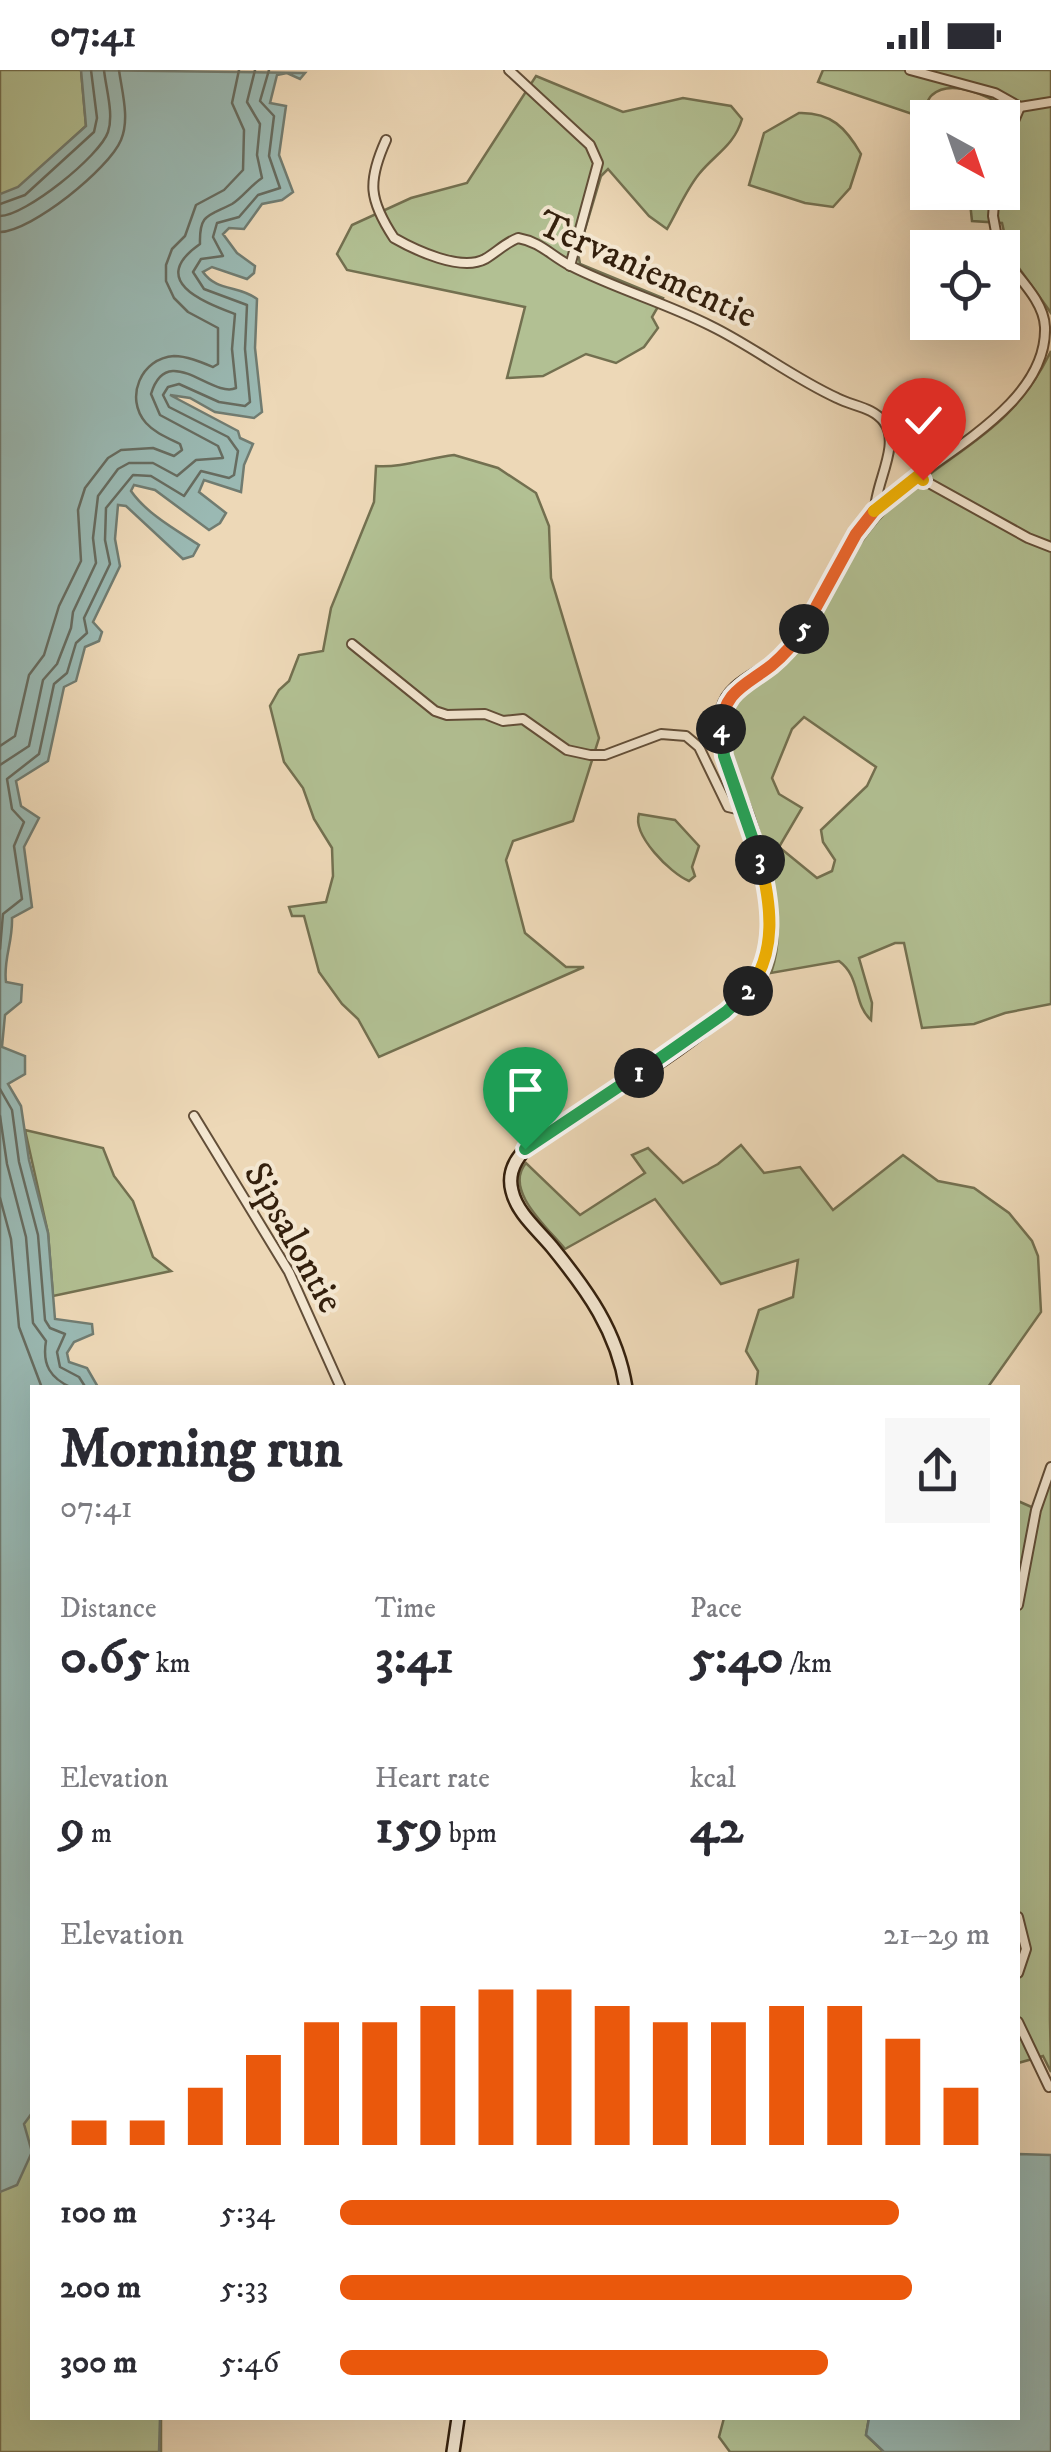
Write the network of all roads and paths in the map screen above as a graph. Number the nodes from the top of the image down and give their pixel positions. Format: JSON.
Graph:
{"nodes":[{"id":1,"x":509,"y":70,"type":"edge"},
{"id":2,"x":910,"y":70,"type":"edge"},
{"id":3,"x":1008,"y":100,"type":"edge"},
{"id":4,"x":1051,"y":102,"type":"edge"},
{"id":5,"x":1020,"y":107,"type":"edge"},
{"id":6,"x":386,"y":140,"type":"dead end"},
{"id":7,"x":570,"y":266,"type":"junction"},
{"id":8,"x":1020,"y":279,"type":"edge"},
{"id":9,"x":918,"y":476,"type":"junction"},
{"id":10,"x":875,"y":510,"type":"junction"},
{"id":11,"x":1051,"y":546,"type":"edge"},
{"id":12,"x":818,"y":605,"type":"joint"},
{"id":13,"x":352,"y":644,"type":"dead end"},
{"id":14,"x":745,"y":811,"type":"junction"},
{"id":15,"x":194,"y":1116,"type":"dead end"},
{"id":16,"x":340,"y":1385,"type":"edge"},
{"id":17,"x":625,"y":1385,"type":"edge"},
{"id":18,"x":1051,"y":1468,"type":"edge"},
{"id":19,"x":1020,"y":1595,"type":"edge"},
{"id":20,"x":1020,"y":1925,"type":"edge"},
{"id":21,"x":1020,"y":1967,"type":"edge"},
{"id":22,"x":1020,"y":2026,"type":"edge"},
{"id":23,"x":1049,"y":2087,"type":"edge"},
{"id":24,"x":458,"y":2420,"type":"edge"},
{"id":25,"x":453,"y":2452,"type":"edge"}],
"edges":[{"from":1,"to":7,"type":"street"},
{"from":2,"to":3,"type":"street"},
{"from":4,"to":5,"type":"street"},
{"from":6,"to":7,"type":"street","name":"Tervaniementie"},
{"from":7,"to":10,"type":"street","name":"Tervaniementie"},
{"from":8,"to":9,"type":"street"},
{"from":9,"to":10,"type":"street"},
{"from":9,"to":11,"type":"street"},
{"from":10,"to":12,"type":"street"},
{"from":12,"to":14,"type":"street"},
{"from":13,"to":14,"type":"street"},
{"from":14,"to":17,"type":"street"},
{"from":15,"to":16,"type":"street","name":"Sipsalontie"},
{"from":18,"to":19,"type":"street"},
{"from":20,"to":21,"type":"street"},
{"from":22,"to":23,"type":"street"},
{"from":24,"to":25,"type":"street"}]}
